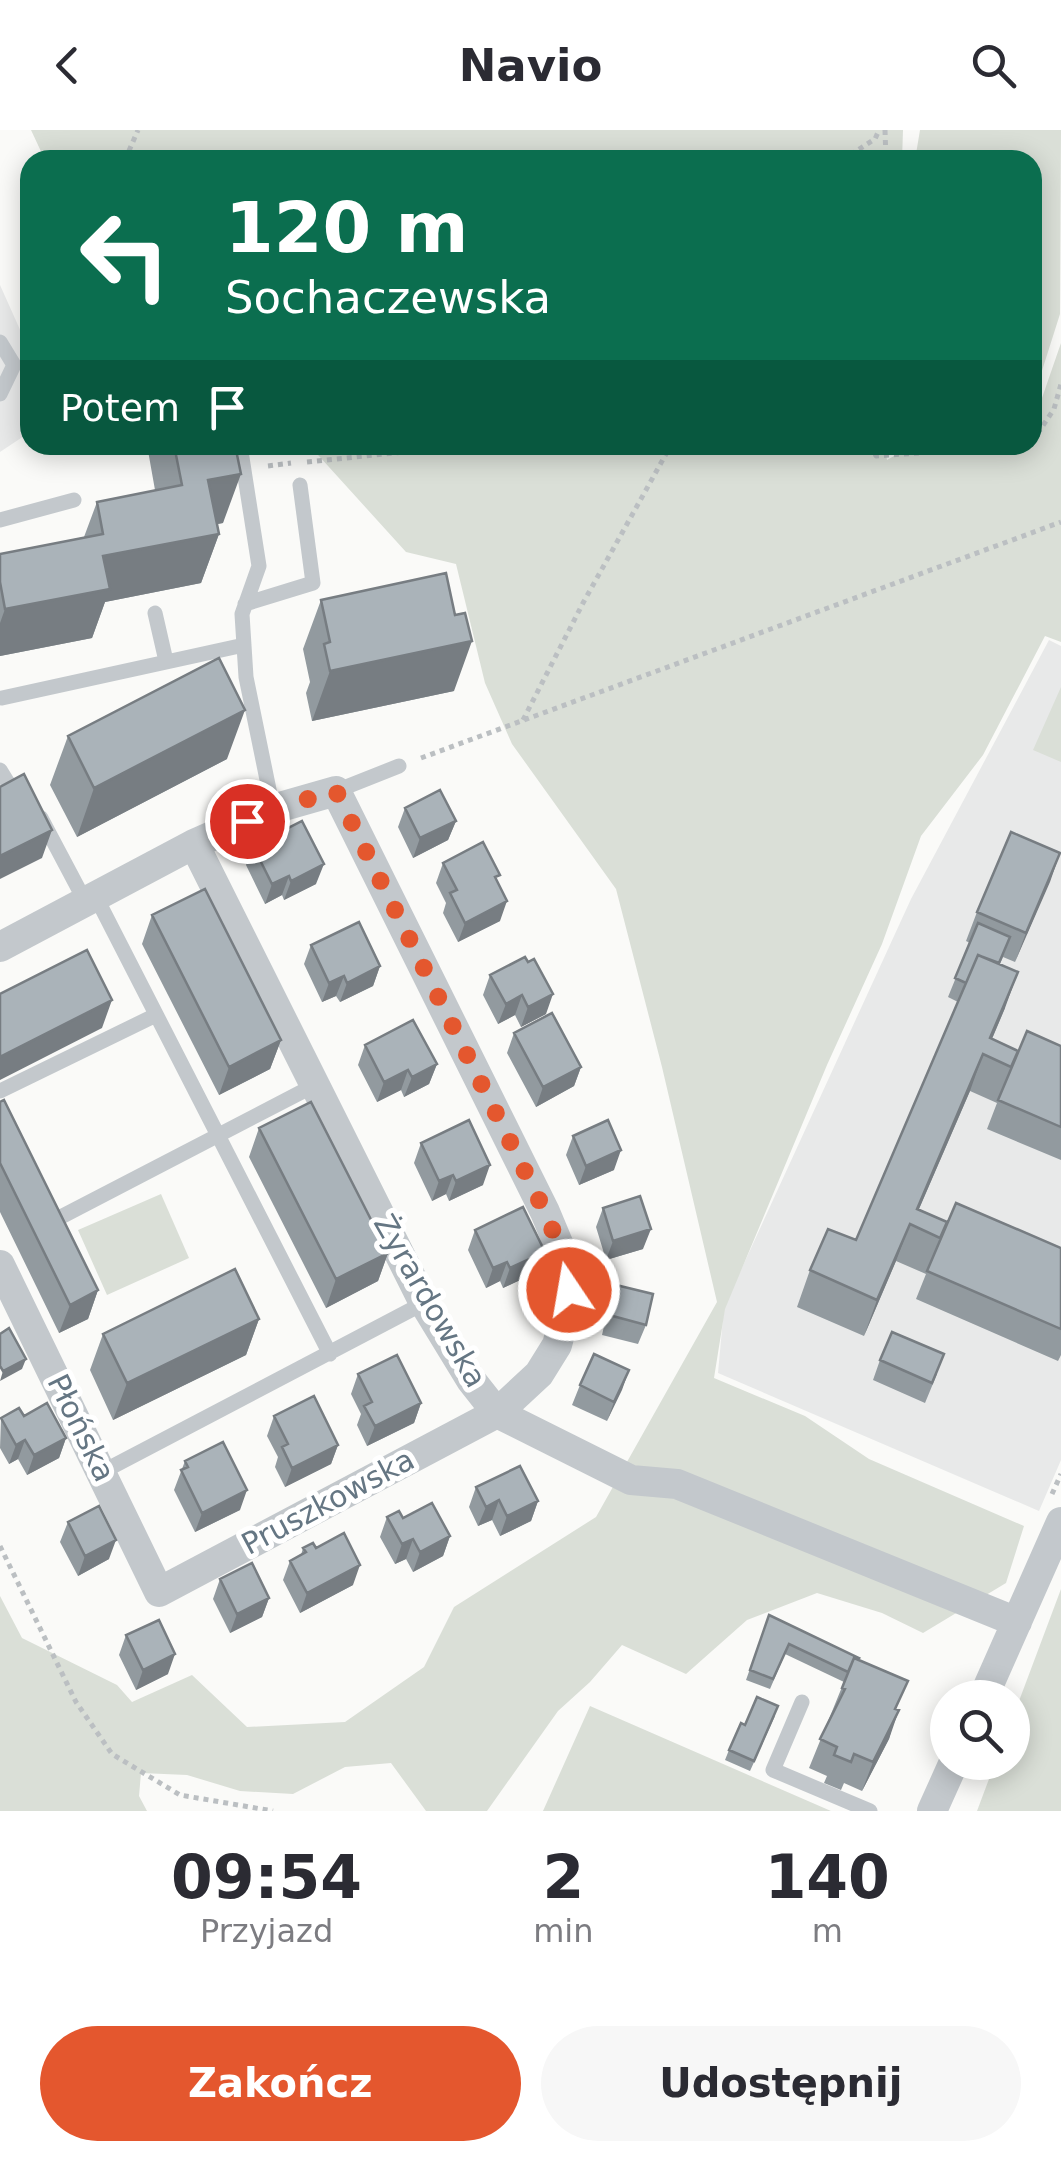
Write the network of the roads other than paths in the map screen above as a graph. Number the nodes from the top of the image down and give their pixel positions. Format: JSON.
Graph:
{"nodes":[{"id":1,"x":0,"y":342,"type":"edge"},
{"id":2,"x":0,"y":393,"type":"edge"},
{"id":3,"x":242,"y":455,"type":"edge"},
{"id":4,"x":300,"y":485,"type":"dead end"},
{"id":5,"x":74,"y":500,"type":"dead end"},
{"id":6,"x":0,"y":520,"type":"edge"},
{"id":7,"x":246,"y":604,"type":"junction"},
{"id":8,"x":155,"y":613,"type":"dead end"},
{"id":9,"x":244,"y":645,"type":"junction"},
{"id":10,"x":166,"y":661,"type":"junction"},
{"id":11,"x":2,"y":698,"type":"edge"},
{"id":12,"x":399,"y":766,"type":"road end"},
{"id":13,"x":0,"y":770,"type":"edge"},
{"id":14,"x":336,"y":791,"type":"junction"},
{"id":15,"x":273,"y":809,"type":"junction"},
{"id":16,"x":194,"y":844,"type":"junction"},
{"id":17,"x":91,"y":900,"type":"junction"},
{"id":18,"x":0,"y":946,"type":"edge"},
{"id":19,"x":156,"y":1014,"type":"junction"},
{"id":20,"x":315,"y":1085,"type":"junction"},
{"id":21,"x":0,"y":1091,"type":"edge"},
{"id":22,"x":219,"y":1135,"type":"junction"},
{"id":23,"x":56,"y":1220,"type":"edge"},
{"id":24,"x":0,"y":1265,"type":"edge"},
{"id":25,"x":424,"y":1303,"type":"junction"},
{"id":26,"x":330,"y":1354,"type":"junction"},
{"id":27,"x":497,"y":1412,"type":"junction"},
{"id":28,"x":102,"y":1472,"type":"junction"},
{"id":29,"x":1061,"y":1522,"type":"edge"},
{"id":30,"x":160,"y":1592,"type":"joint"},
{"id":31,"x":1017,"y":1622,"type":"junction"},
{"id":32,"x":992,"y":1680,"type":"edge"},
{"id":33,"x":802,"y":1702,"type":"dead end"},
{"id":34,"x":946,"y":1780,"type":"edge"},
{"id":35,"x":870,"y":1811,"type":"edge"},
{"id":36,"x":932,"y":1811,"type":"edge"}],
"edges":[{"from":1,"to":2,"type":"lane"},
{"from":3,"to":7,"type":"lane"},
{"from":4,"to":7,"type":"lane"},
{"from":5,"to":6,"type":"lane"},
{"from":7,"to":9,"type":"lane"},
{"from":8,"to":10,"type":"lane"},
{"from":9,"to":10,"type":"lane"},
{"from":9,"to":15,"type":"lane"},
{"from":10,"to":11,"type":"lane"},
{"from":12,"to":14,"type":"lane"},
{"from":13,"to":17,"type":"lane"},
{"from":14,"to":15,"type":"street"},
{"from":14,"to":27,"type":"street","name":"Pruszkowska"},
{"from":15,"to":16,"type":"street"},
{"from":16,"to":17,"type":"street"},
{"from":16,"to":20,"type":"street","name":"Żyrardowska"},
{"from":17,"to":18,"type":"street"},
{"from":17,"to":19,"type":"lane"},
{"from":19,"to":21,"type":"lane"},
{"from":19,"to":22,"type":"lane"},
{"from":20,"to":22,"type":"lane"},
{"from":20,"to":25,"type":"street","name":"Żyrardowska"},
{"from":22,"to":23,"type":"lane"},
{"from":22,"to":26,"type":"lane"},
{"from":24,"to":28,"type":"street","name":"Płońska"},
{"from":25,"to":26,"type":"lane"},
{"from":25,"to":27,"type":"street","name":"Żyrardowska"},
{"from":26,"to":28,"type":"lane"},
{"from":27,"to":30,"type":"street","name":"Pruszkowska"},
{"from":27,"to":31,"type":"street","name":"Żyrardowska"},
{"from":28,"to":30,"type":"street","name":"Płońska"},
{"from":29,"to":31,"type":"street"},
{"from":31,"to":32,"type":"street"},
{"from":33,"to":35,"type":"lane"},
{"from":34,"to":36,"type":"street"}]}
